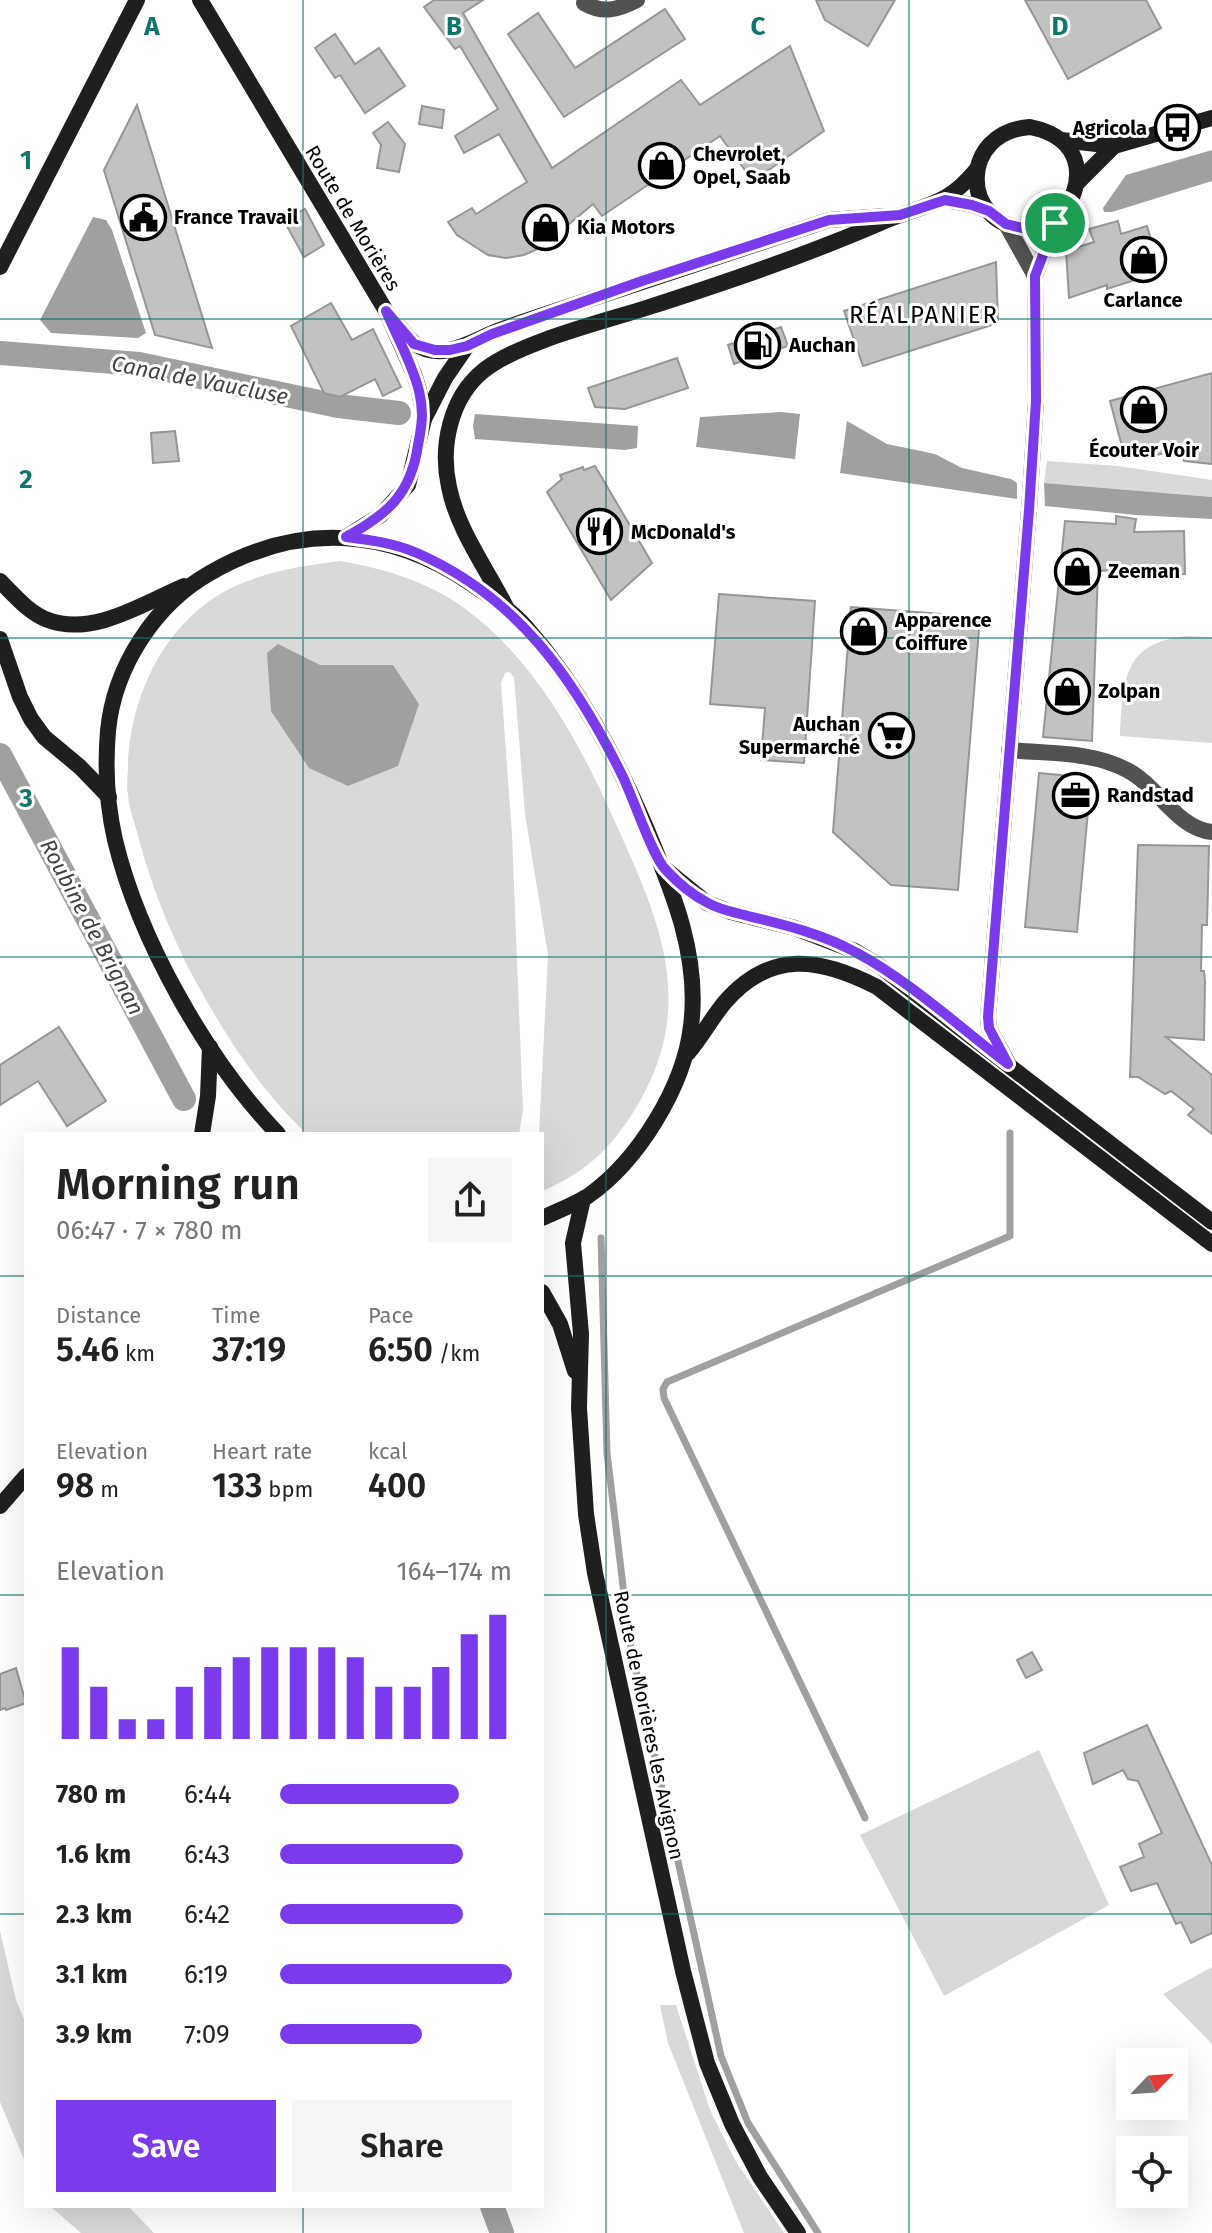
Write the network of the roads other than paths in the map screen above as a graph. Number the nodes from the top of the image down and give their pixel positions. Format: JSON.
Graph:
{"nodes":[{"id":1,"x":137,"y":0,"type":"edge"},
{"id":2,"x":200,"y":0,"type":"edge"},
{"id":3,"x":637,"y":0,"type":"edge"},
{"id":4,"x":584,"y":3,"type":"dead end"},
{"id":5,"x":1212,"y":118,"type":"edge"},
{"id":6,"x":1061,"y":140,"type":"junction"},
{"id":7,"x":1114,"y":146,"type":"junction"},
{"id":8,"x":977,"y":169,"type":"junction"},
{"id":9,"x":1078,"y":182,"type":"junction"},
{"id":10,"x":945,"y":200,"type":"junction"},
{"id":11,"x":989,"y":211,"type":"junction"},
{"id":12,"x":900,"y":215,"type":"junction"},
{"id":13,"x":1055,"y":223,"type":"junction"},
{"id":14,"x":1006,"y":224,"type":"junction"},
{"id":15,"x":0,"y":267,"type":"edge"},
{"id":16,"x":1035,"y":276,"type":"junction"},
{"id":17,"x":386,"y":311,"type":"junction"},
{"id":18,"x":467,"y":346,"type":"junction"},
{"id":19,"x":424,"y":419,"type":"junction"},
{"id":20,"x":346,"y":537,"type":"junction"},
{"id":21,"x":0,"y":581,"type":"edge"},
{"id":22,"x":196,"y":581,"type":"junction"},
{"id":23,"x":507,"y":609,"type":"junction"},
{"id":24,"x":0,"y":639,"type":"edge"},
{"id":25,"x":1009,"y":750,"type":"junction"},
{"id":26,"x":109,"y":797,"type":"junction"},
{"id":27,"x":1212,"y":832,"type":"edge"},
{"id":28,"x":662,"y":866,"type":"junction"},
{"id":29,"x":210,"y":1047,"type":"junction"},
{"id":30,"x":686,"y":1057,"type":"junction"},
{"id":31,"x":1008,"y":1064,"type":"junction"},
{"id":32,"x":202,"y":1132,"type":"edge"},
{"id":33,"x":276,"y":1132,"type":"edge"},
{"id":34,"x":583,"y":1199,"type":"junction"},
{"id":35,"x":544,"y":1217,"type":"edge"},
{"id":36,"x":1212,"y":1222,"type":"edge"},
{"id":37,"x":1212,"y":1244,"type":"edge"},
{"id":38,"x":544,"y":1296,"type":"edge"},
{"id":39,"x":578,"y":1381,"type":"junction"},
{"id":40,"x":24,"y":1478,"type":"edge"},
{"id":41,"x":0,"y":1506,"type":"edge"},
{"id":42,"x":798,"y":2233,"type":"edge"}],
"edges":[{"from":1,"to":15,"type":"main road"},
{"from":2,"to":17,"type":"main road","name":"Route de Morières"},
{"from":3,"to":4,"type":"street"},
{"from":5,"to":7,"type":"main road"},
{"from":6,"to":7,"type":"main road"},
{"from":6,"to":8,"type":"main road"},
{"from":6,"to":9,"type":"main road"},
{"from":7,"to":9,"type":"main road"},
{"from":8,"to":10,"type":"main road"},
{"from":8,"to":11,"type":"main road"},
{"from":9,"to":13,"type":"main road"},
{"from":10,"to":11,"type":"main road"},
{"from":10,"to":12,"type":"main road"},
{"from":11,"to":14,"type":"main road"},
{"from":12,"to":18,"type":"main road"},
{"from":12,"to":23,"type":"main road"},
{"from":13,"to":14,"type":"main road"},
{"from":13,"to":16,"type":"street"},
{"from":14,"to":16,"type":"street"},
{"from":16,"to":25,"type":"street"},
{"from":17,"to":18,"type":"main road"},
{"from":17,"to":19,"type":"main road","name":"Route de Morières"},
{"from":18,"to":19,"type":"main road"},
{"from":19,"to":20,"type":"main road","name":"Route de Morières"},
{"from":20,"to":22,"type":"main road"},
{"from":20,"to":23,"type":"main road"},
{"from":21,"to":22,"type":"main road"},
{"from":22,"to":26,"type":"main road"},
{"from":23,"to":28,"type":"main road"},
{"from":24,"to":26,"type":"main road"},
{"from":25,"to":27,"type":"street"},
{"from":25,"to":31,"type":"street"},
{"from":26,"to":29,"type":"main road"},
{"from":28,"to":30,"type":"main road"},
{"from":28,"to":31,"type":"main road"},
{"from":29,"to":32,"type":"main road"},
{"from":29,"to":33,"type":"main road"},
{"from":30,"to":34,"type":"main road"},
{"from":30,"to":37,"type":"main road"},
{"from":31,"to":36,"type":"main road"},
{"from":34,"to":35,"type":"main road"},
{"from":34,"to":39,"type":"main road","name":"Route de Morières les Avignon"},
{"from":38,"to":39,"type":"main road"},
{"from":39,"to":42,"type":"main road","name":"Route de Morières les Avignon"},
{"from":40,"to":41,"type":"main road"}]}
